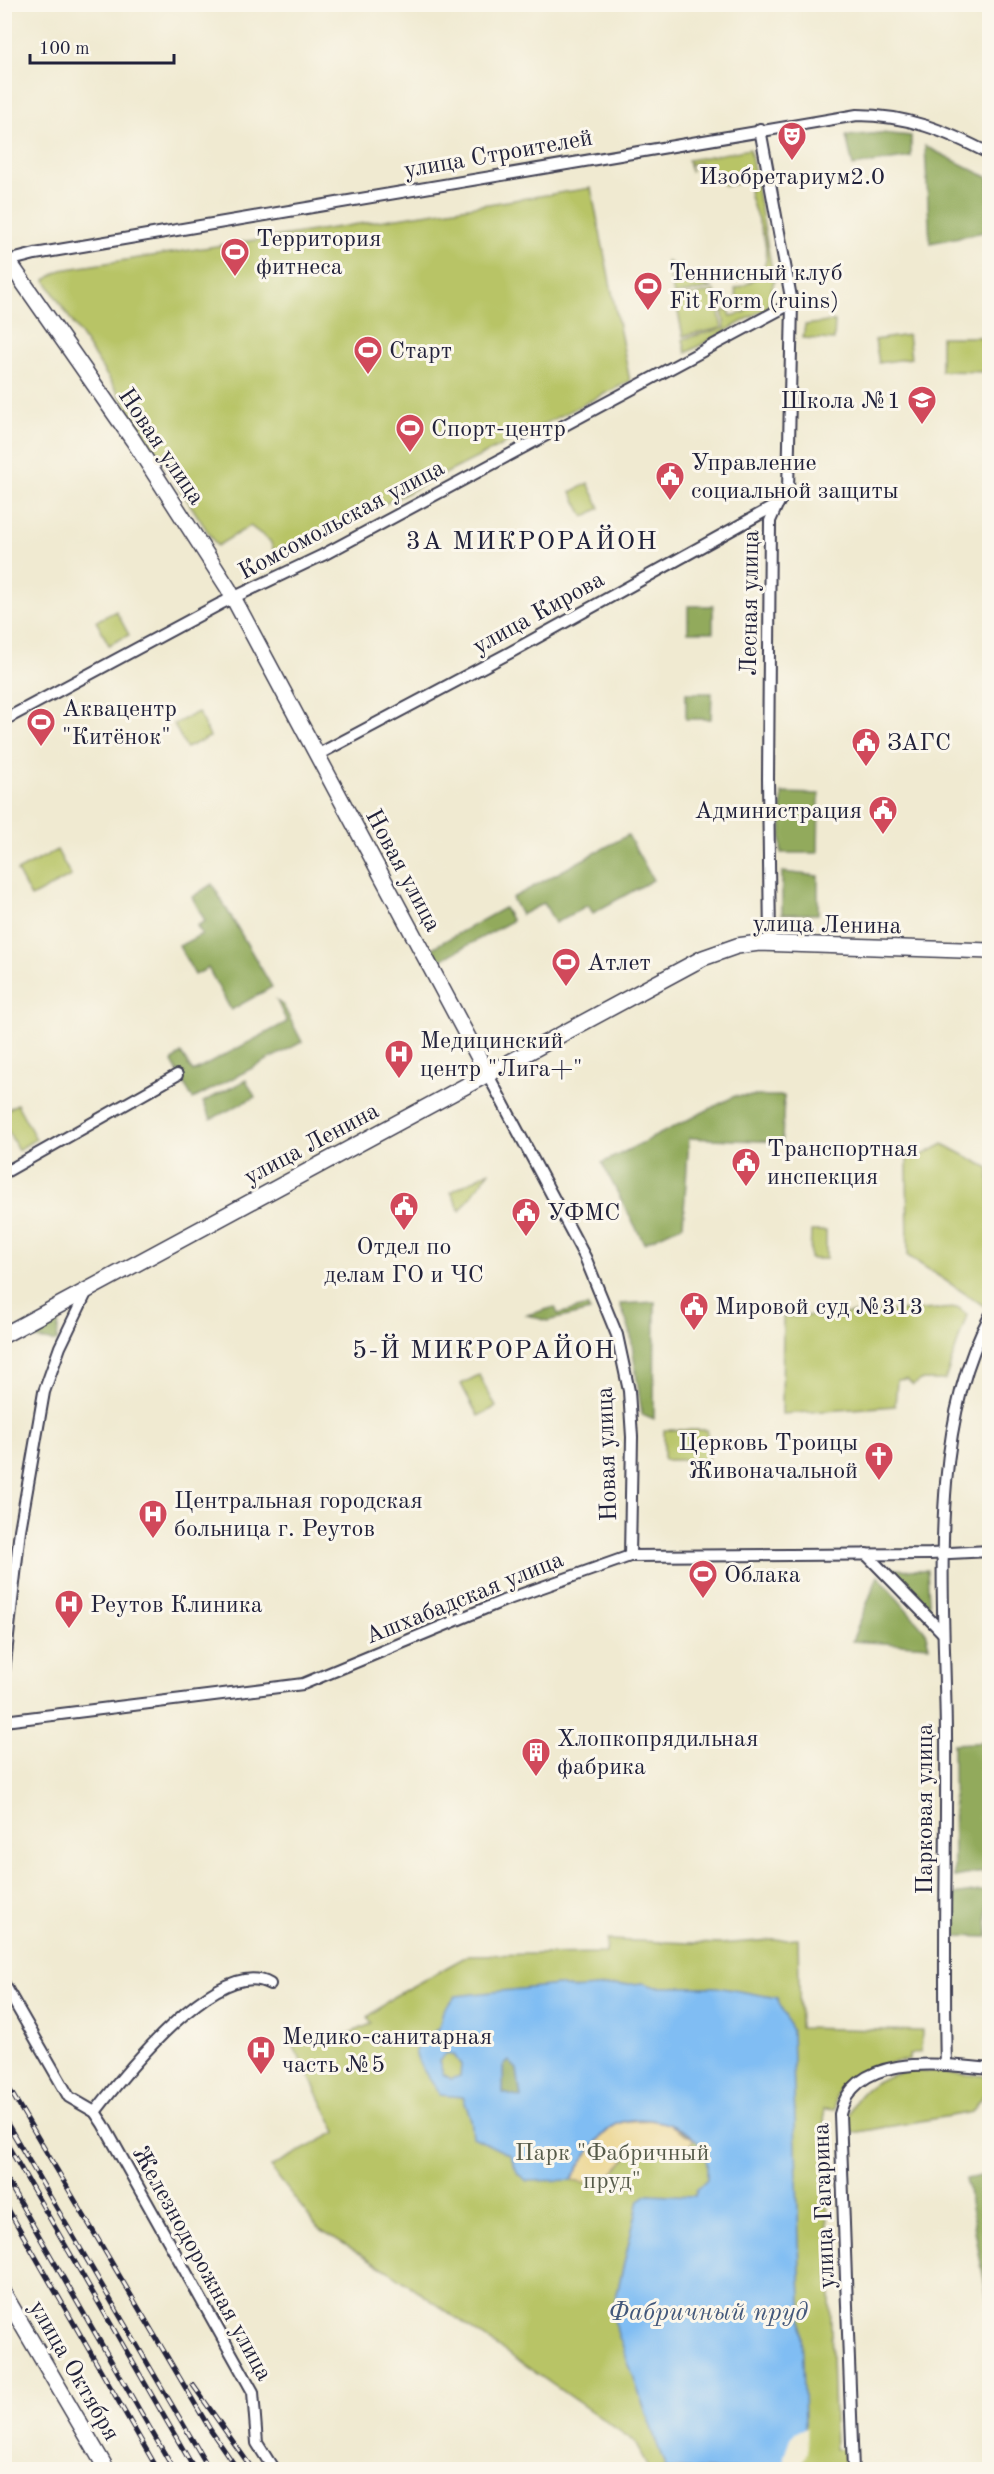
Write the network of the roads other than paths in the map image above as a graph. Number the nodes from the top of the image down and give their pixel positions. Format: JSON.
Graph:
{"nodes":[{"id":1,"x":760,"y":129,"type":"junction"},
{"id":2,"x":990,"y":154,"type":"edge"},
{"id":3,"x":6,"y":259,"type":"edge"},
{"id":4,"x":792,"y":303,"type":"junction"},
{"id":5,"x":778,"y":504,"type":"junction"},
{"id":6,"x":233,"y":598,"type":"junction"},
{"id":7,"x":4,"y":720,"type":"edge"},
{"id":8,"x":317,"y":755,"type":"junction"},
{"id":9,"x":770,"y":942,"type":"junction"},
{"id":10,"x":990,"y":951,"type":"edge"},
{"id":11,"x":487,"y":1073,"type":"junction"},
{"id":12,"x":177,"y":1075,"type":"dead end"},
{"id":13,"x":4,"y":1173,"type":"edge"},
{"id":14,"x":88,"y":1289,"type":"junction"},
{"id":15,"x":990,"y":1316,"type":"edge"},
{"id":16,"x":4,"y":1335,"type":"edge"},
{"id":17,"x":990,"y":1551,"type":"edge"},
{"id":18,"x":942,"y":1553,"type":"junction"},
{"id":19,"x":867,"y":1554,"type":"junction"},
{"id":20,"x":630,"y":1556,"type":"junction"},
{"id":21,"x":943,"y":1633,"type":"junction"},
{"id":22,"x":4,"y":1672,"type":"edge"},
{"id":23,"x":4,"y":1721,"type":"edge"},
{"id":24,"x":4,"y":1984,"type":"edge"},
{"id":25,"x":270,"y":1984,"type":"dead end"},
{"id":26,"x":946,"y":2065,"type":"junction"},
{"id":27,"x":990,"y":2069,"type":"edge"},
{"id":28,"x":95,"y":2112,"type":"junction"},
{"id":29,"x":4,"y":2294,"type":"edge"},
{"id":30,"x":107,"y":2469,"type":"edge"},
{"id":31,"x":274,"y":2469,"type":"edge"},
{"id":32,"x":854,"y":2469,"type":"edge"}],
"edges":[{"from":1,"to":2,"type":"street","name":"улица Строителей"},
{"from":1,"to":3,"type":"street","name":"улица Строителей"},
{"from":1,"to":4,"type":"street","name":"Лесная улица"},
{"from":3,"to":6,"type":"street","name":"Новая улица"},
{"from":4,"to":5,"type":"street","name":"Лесная улица"},
{"from":4,"to":6,"type":"street","name":"Комсомольская улица"},
{"from":5,"to":8,"type":"street","name":"улица Кирова"},
{"from":5,"to":9,"type":"street","name":"Лесная улица"},
{"from":6,"to":7,"type":"street","name":"Комсомольская улица"},
{"from":6,"to":8,"type":"street","name":"Новая улица"},
{"from":8,"to":11,"type":"street","name":"Новая улица"},
{"from":9,"to":10,"type":"street","name":"улица Ленина"},
{"from":9,"to":11,"type":"street","name":"улица Ленина"},
{"from":11,"to":14,"type":"street","name":"улица Ленина"},
{"from":11,"to":20,"type":"street","name":"Новая улица"},
{"from":12,"to":13,"type":"street"},
{"from":14,"to":16,"type":"street","name":"улица Ленина"},
{"from":14,"to":22,"type":"street"},
{"from":15,"to":18,"type":"street","name":"Парковая улица"},
{"from":17,"to":18,"type":"street","name":"Ашхабадская улица"},
{"from":18,"to":19,"type":"street","name":"Ашхабадская улица"},
{"from":18,"to":21,"type":"street","name":"Парковая улица"},
{"from":19,"to":20,"type":"street","name":"Ашхабадская улица"},
{"from":19,"to":21,"type":"street"},
{"from":20,"to":23,"type":"street","name":"Ашхабадская улица"},
{"from":21,"to":26,"type":"street","name":"Парковая улица"},
{"from":24,"to":28,"type":"street"},
{"from":25,"to":28,"type":"street"},
{"from":26,"to":27,"type":"street","name":"улица Гагарина"},
{"from":26,"to":32,"type":"street","name":"улица Гагарина"},
{"from":28,"to":31,"type":"street","name":"Железнодорожная улица"},
{"from":29,"to":30,"type":"street","name":"улица Октября"}]}
